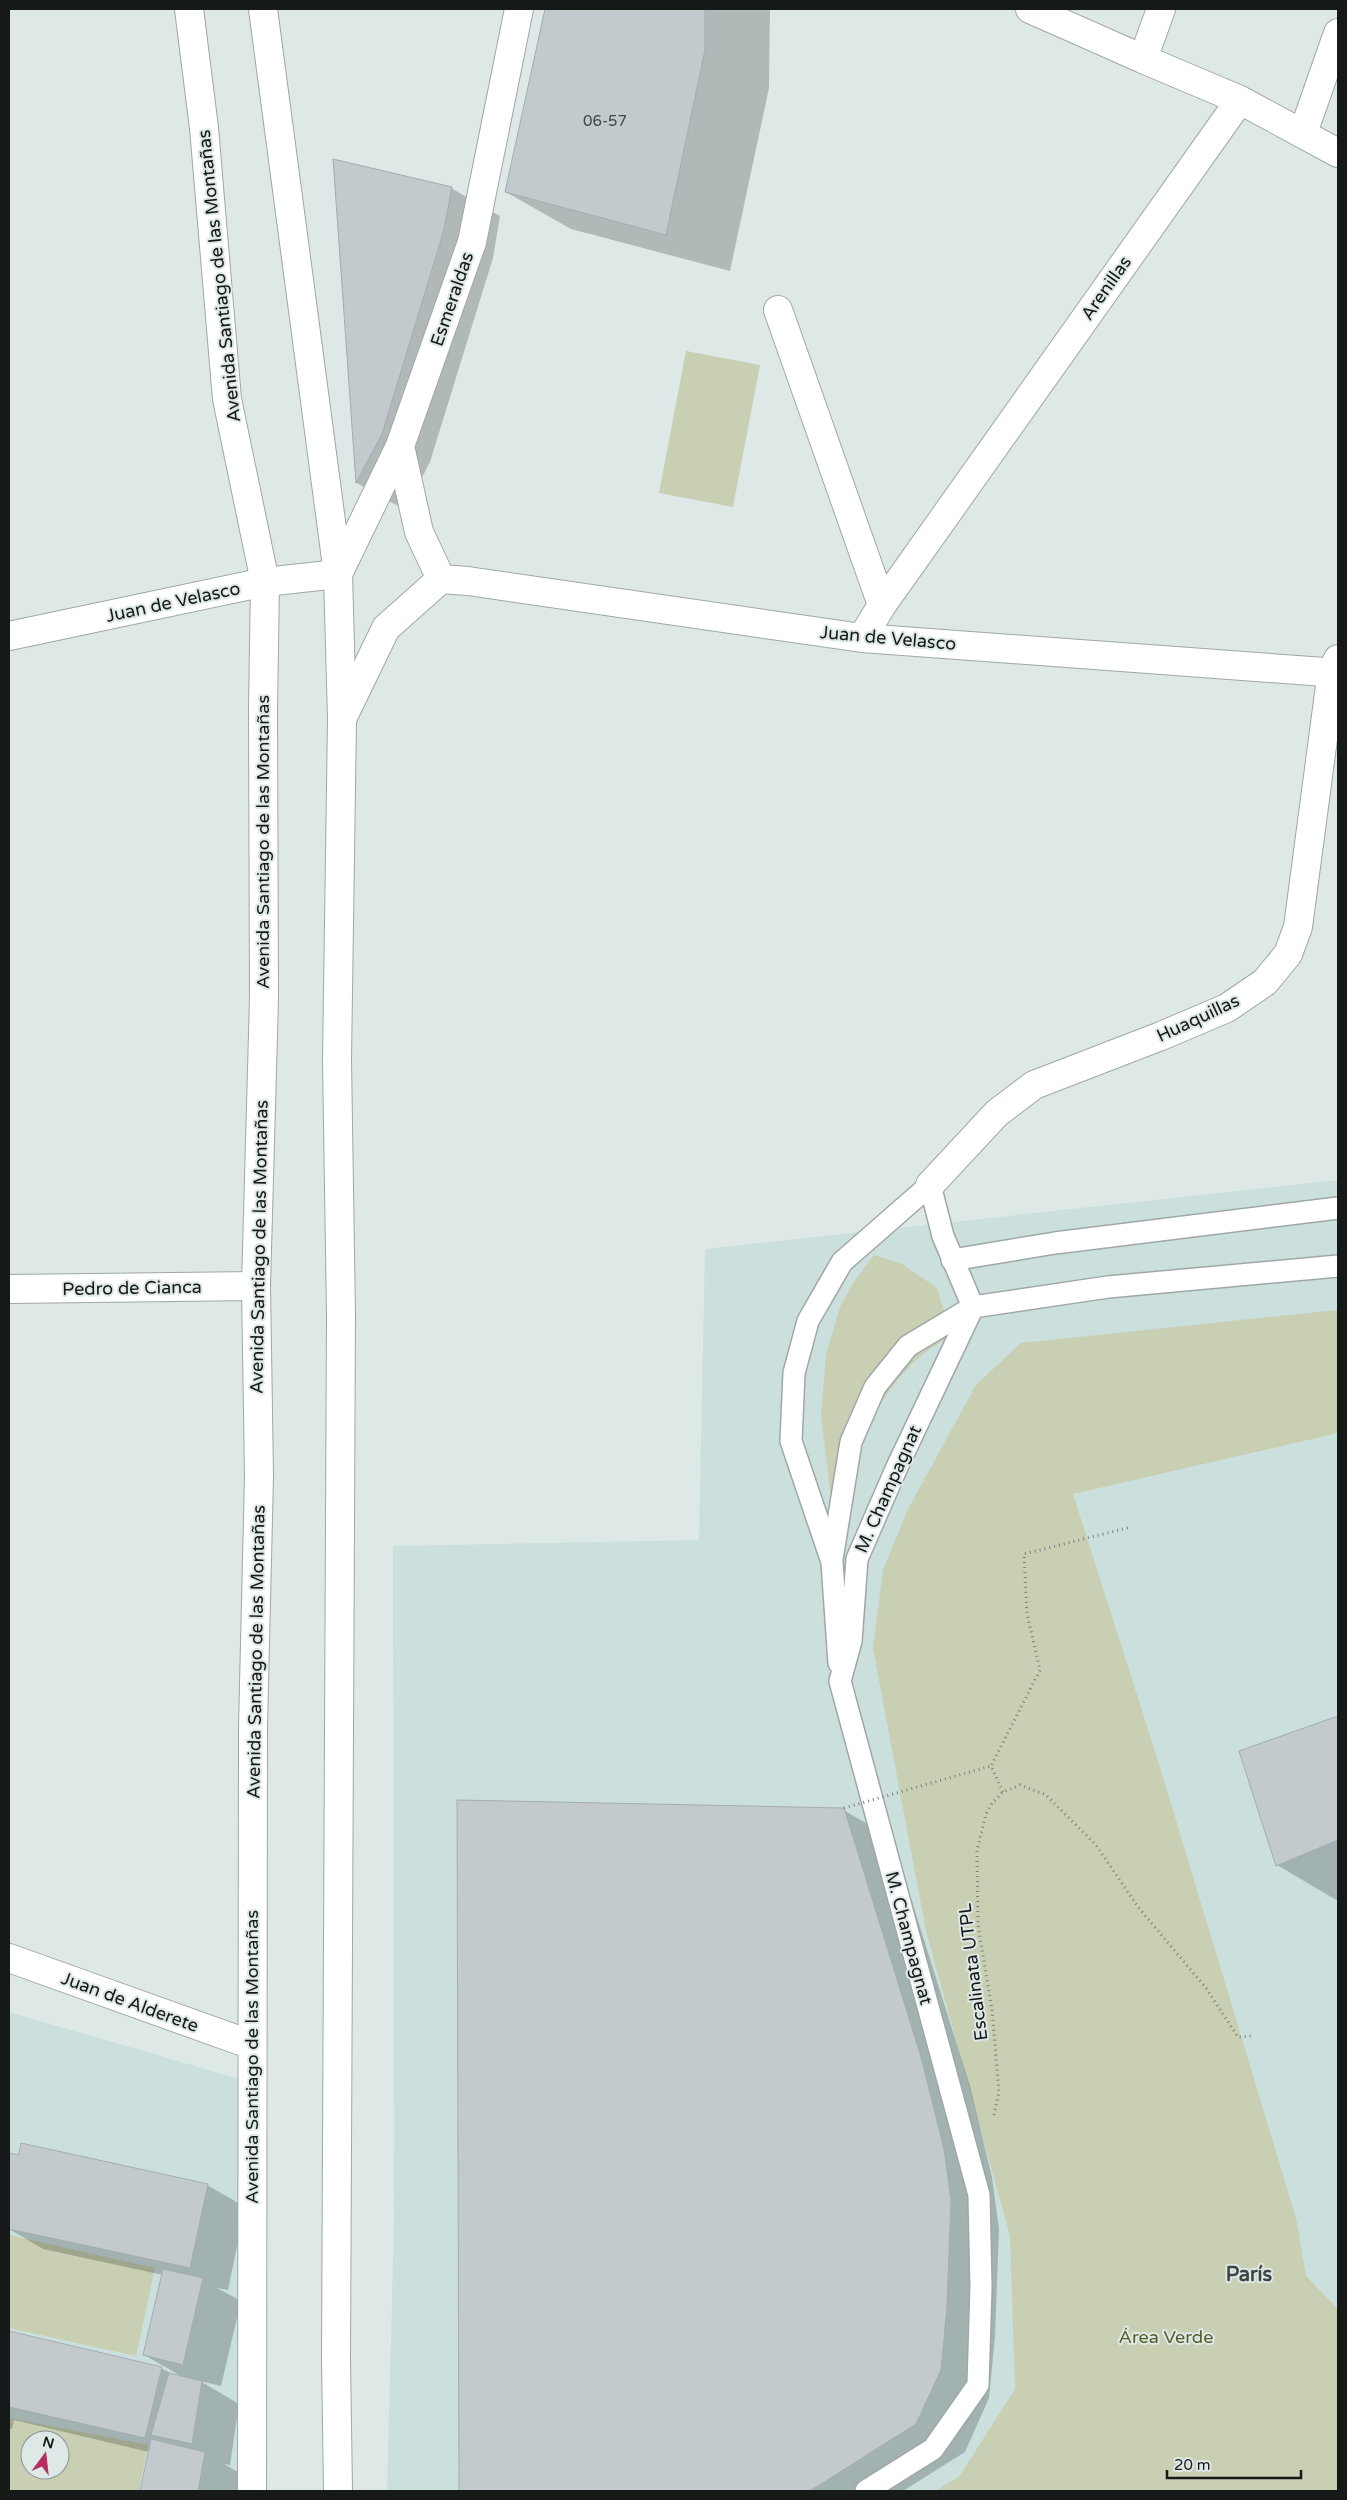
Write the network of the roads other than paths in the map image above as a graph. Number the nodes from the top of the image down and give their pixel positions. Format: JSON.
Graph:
{"nodes":[{"id":1,"x":189,"y":9,"type":"edge"},
{"id":2,"x":263,"y":9,"type":"edge"},
{"id":3,"x":519,"y":9,"type":"edge"},
{"id":4,"x":1030,"y":9,"type":"edge"},
{"id":5,"x":1161,"y":9,"type":"edge"},
{"id":6,"x":1338,"y":33,"type":"edge"},
{"id":7,"x":1144,"y":58,"type":"junction"},
{"id":8,"x":1240,"y":100,"type":"junction"},
{"id":9,"x":1302,"y":132,"type":"junction"},
{"id":10,"x":1338,"y":153,"type":"edge"},
{"id":11,"x":778,"y":310,"type":"dead end"},
{"id":12,"x":400,"y":446,"type":"junction"},
{"id":13,"x":338,"y":574,"type":"junction"},
{"id":14,"x":441,"y":579,"type":"junction"},
{"id":15,"x":265,"y":582,"type":"junction"},
{"id":16,"x":882,"y":605,"type":"junction"},
{"id":17,"x":9,"y":636,"type":"edge"},
{"id":18,"x":862,"y":638,"type":"junction"},
{"id":19,"x":1336,"y":668,"type":"edge"},
{"id":20,"x":342,"y":719,"type":"junction"},
{"id":21,"x":930,"y":1185,"type":"junction"},
{"id":22,"x":1338,"y":1208,"type":"edge"},
{"id":23,"x":952,"y":1260,"type":"junction"},
{"id":24,"x":1338,"y":1266,"type":"edge"},
{"id":25,"x":256,"y":1286,"type":"junction"},
{"id":26,"x":9,"y":1289,"type":"edge"},
{"id":27,"x":973,"y":1307,"type":"junction"},
{"id":28,"x":832,"y":1562,"type":"junction"},
{"id":29,"x":840,"y":1680,"type":"junction"},
{"id":30,"x":9,"y":1958,"type":"edge"},
{"id":31,"x":252,"y":2045,"type":"junction"},
{"id":32,"x":252,"y":2491,"type":"edge"},
{"id":33,"x":338,"y":2491,"type":"edge"},
{"id":34,"x":866,"y":2491,"type":"edge"}],
"edges":[{"from":1,"to":15,"type":"main road","name":"Avenida Santiago de las Montañas"},
{"from":2,"to":13,"type":"main road"},
{"from":3,"to":12,"type":"main road","name":"Esmeraldas"},
{"from":4,"to":7,"type":"main road"},
{"from":5,"to":7,"type":"main road"},
{"from":6,"to":9,"type":"main road"},
{"from":7,"to":8,"type":"main road"},
{"from":8,"to":9,"type":"main road"},
{"from":8,"to":16,"type":"main road","name":"Arenillas"},
{"from":9,"to":10,"type":"main road"},
{"from":11,"to":16,"type":"main road"},
{"from":12,"to":13,"type":"main road","name":"Esmeraldas"},
{"from":12,"to":14,"type":"main road"},
{"from":13,"to":15,"type":"main road","name":"Juan de Velasco"},
{"from":13,"to":20,"type":"main road"},
{"from":14,"to":18,"type":"main road","name":"Juan de Velasco"},
{"from":14,"to":20,"type":"main road"},
{"from":15,"to":17,"type":"main road","name":"Juan de Velasco"},
{"from":15,"to":25,"type":"main road","name":"Avenida Santiago de las Montañas"},
{"from":16,"to":18,"type":"main road","name":"Arenillas"},
{"from":18,"to":19,"type":"main road","name":"Juan de Velasco"},
{"from":19,"to":21,"type":"main road","name":"Huaquillas"},
{"from":20,"to":33,"type":"main road"},
{"from":21,"to":23,"type":"lane"},
{"from":21,"to":28,"type":"lane","name":"M. Champagnat"},
{"from":22,"to":23,"type":"lane"},
{"from":23,"to":27,"type":"lane"},
{"from":24,"to":27,"type":"lane"},
{"from":25,"to":26,"type":"main road","name":"Pedro de Cianca"},
{"from":25,"to":31,"type":"main road","name":"Avenida Santiago de las Montañas"},
{"from":27,"to":28,"type":"lane"},
{"from":27,"to":29,"type":"lane","name":"M. Champagnat"},
{"from":28,"to":29,"type":"lane","name":"M. Champagnat"},
{"from":29,"to":34,"type":"lane","name":"M. Champagnat"},
{"from":30,"to":31,"type":"main road","name":"Juan de Alderete"},
{"from":31,"to":32,"type":"main road","name":"Avenida Santiago de las Montañas"}]}
